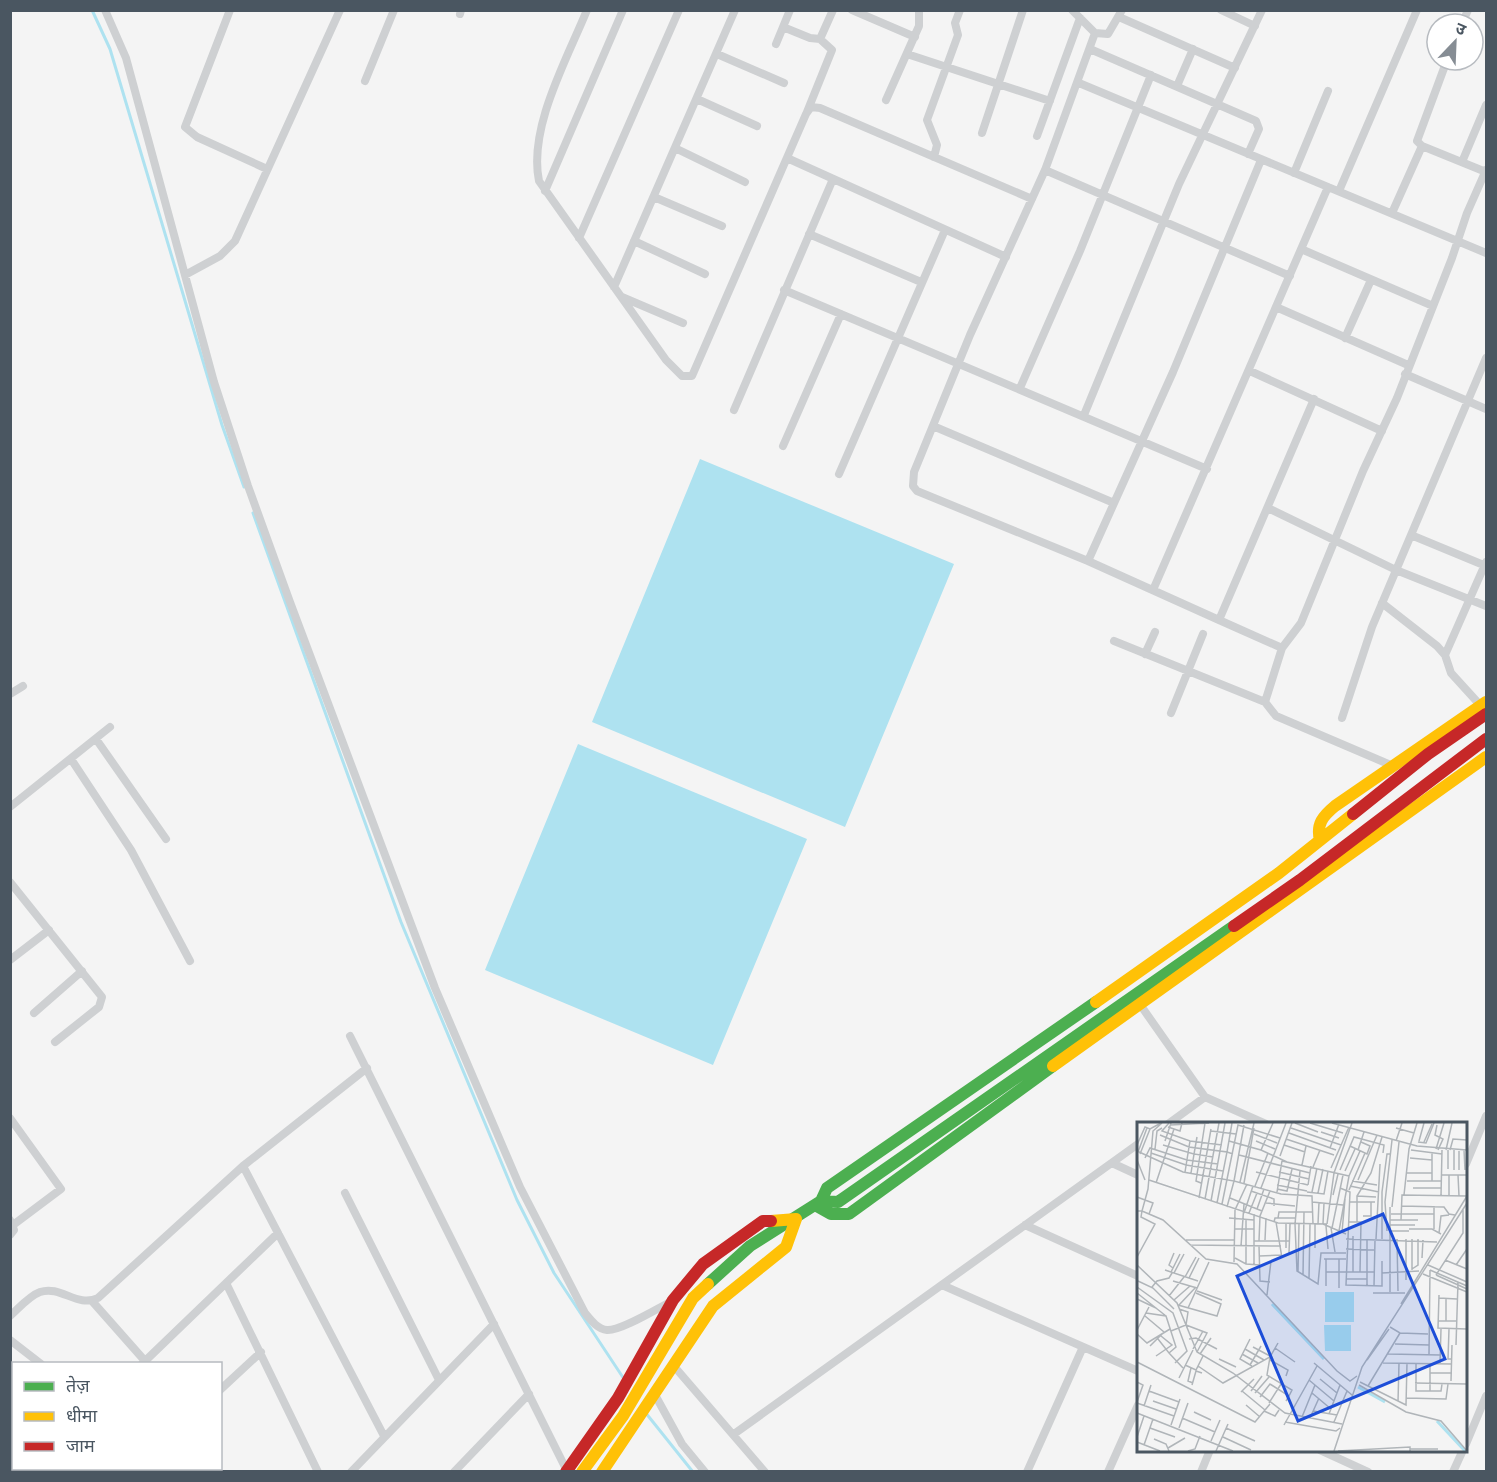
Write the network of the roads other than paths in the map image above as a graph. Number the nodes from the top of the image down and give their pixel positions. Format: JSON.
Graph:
{"nodes":[{"id":1,"x":105,"y":10,"type":"edge"},
{"id":2,"x":230,"y":10,"type":"edge"},
{"id":3,"x":340,"y":10,"type":"edge"},
{"id":4,"x":587,"y":10,"type":"edge"},
{"id":5,"x":623,"y":10,"type":"edge"},
{"id":6,"x":735,"y":10,"type":"edge"},
{"id":7,"x":790,"y":10,"type":"edge"},
{"id":8,"x":833,"y":10,"type":"edge"},
{"id":9,"x":852,"y":10,"type":"edge"},
{"id":10,"x":919,"y":10,"type":"edge"},
{"id":11,"x":960,"y":10,"type":"edge"},
{"id":12,"x":1023,"y":10,"type":"edge"},
{"id":13,"x":1072,"y":10,"type":"edge"},
{"id":14,"x":1221,"y":10,"type":"edge"},
{"id":15,"x":1262,"y":10,"type":"edge"},
{"id":16,"x":1417,"y":10,"type":"edge"},
{"id":17,"x":676,"y":11,"type":"edge"},
{"id":18,"x":390,"y":12,"type":"edge"},
{"id":19,"x":1120,"y":14,"type":"edge"},
{"id":20,"x":1080,"y":18,"type":"junction"},
{"id":21,"x":1255,"y":26,"type":"junction"},
{"id":22,"x":783,"y":27,"type":"junction"},
{"id":23,"x":1095,"y":33,"type":"junction"},
{"id":24,"x":915,"y":37,"type":"junction"},
{"id":25,"x":820,"y":39,"type":"junction"},
{"id":26,"x":776,"y":44,"type":"dead end"},
{"id":27,"x":1090,"y":49,"type":"junction"},
{"id":28,"x":1193,"y":49,"type":"junction"},
{"id":29,"x":717,"y":54,"type":"junction"},
{"id":30,"x":907,"y":54,"type":"junction"},
{"id":31,"x":946,"y":67,"type":"junction"},
{"id":32,"x":1235,"y":68,"type":"junction"},
{"id":33,"x":1442,"y":72,"type":"edge"},
{"id":34,"x":1151,"y":75,"type":"junction"},
{"id":35,"x":365,"y":81,"type":"dead end"},
{"id":36,"x":784,"y":83,"type":"dead end"},
{"id":37,"x":1079,"y":83,"type":"junction"},
{"id":38,"x":997,"y":84,"type":"junction"},
{"id":39,"x":1177,"y":86,"type":"junction"},
{"id":40,"x":1328,"y":92,"type":"dead end"},
{"id":41,"x":697,"y":99,"type":"junction"},
{"id":42,"x":886,"y":100,"type":"dead end"},
{"id":43,"x":1050,"y":101,"type":"junction"},
{"id":44,"x":1218,"y":104,"type":"junction"},
{"id":45,"x":1486,"y":105,"type":"edge"},
{"id":46,"x":1139,"y":108,"type":"junction"},
{"id":47,"x":806,"y":114,"type":"junction"},
{"id":48,"x":757,"y":126,"type":"dead end"},
{"id":49,"x":982,"y":133,"type":"dead end"},
{"id":50,"x":1037,"y":136,"type":"dead end"},
{"id":51,"x":1202,"y":136,"type":"junction"},
{"id":52,"x":1422,"y":146,"type":"junction"},
{"id":53,"x":675,"y":148,"type":"junction"},
{"id":54,"x":1248,"y":154,"type":"junction"},
{"id":55,"x":934,"y":157,"type":"junction"},
{"id":56,"x":787,"y":158,"type":"junction"},
{"id":57,"x":1261,"y":160,"type":"junction"},
{"id":58,"x":1462,"y":162,"type":"junction"},
{"id":59,"x":267,"y":169,"type":"junction"},
{"id":60,"x":1045,"y":170,"type":"junction"},
{"id":61,"x":1486,"y":171,"type":"edge"},
{"id":62,"x":1294,"y":173,"type":"junction"},
{"id":63,"x":833,"y":179,"type":"junction"},
{"id":64,"x":745,"y":182,"type":"dead end"},
{"id":65,"x":1328,"y":187,"type":"junction"},
{"id":66,"x":545,"y":191,"type":"junction"},
{"id":67,"x":1339,"y":191,"type":"junction"},
{"id":68,"x":1103,"y":195,"type":"junction"},
{"id":69,"x":654,"y":197,"type":"junction"},
{"id":70,"x":1032,"y":199,"type":"junction"},
{"id":71,"x":1392,"y":213,"type":"junction"},
{"id":72,"x":1164,"y":220,"type":"junction"},
{"id":73,"x":722,"y":226,"type":"dead end"},
{"id":74,"x":945,"y":230,"type":"junction"},
{"id":75,"x":809,"y":234,"type":"junction"},
{"id":76,"x":579,"y":238,"type":"junction"},
{"id":77,"x":634,"y":241,"type":"junction"},
{"id":78,"x":1458,"y":242,"type":"junction"},
{"id":79,"x":1225,"y":247,"type":"junction"},
{"id":80,"x":1301,"y":249,"type":"junction"},
{"id":81,"x":1486,"y":253,"type":"edge"},
{"id":82,"x":1006,"y":257,"type":"junction"},
{"id":83,"x":705,"y":274,"type":"dead end"},
{"id":84,"x":185,"y":275,"type":"junction"},
{"id":85,"x":1290,"y":276,"type":"junction"},
{"id":86,"x":1371,"y":280,"type":"junction"},
{"id":87,"x":921,"y":282,"type":"junction"},
{"id":88,"x":614,"y":287,"type":"junction"},
{"id":89,"x":784,"y":290,"type":"junction"},
{"id":90,"x":621,"y":297,"type":"junction"},
{"id":91,"x":1432,"y":306,"type":"junction"},
{"id":92,"x":1276,"y":307,"type":"junction"},
{"id":93,"x":841,"y":314,"type":"junction"},
{"id":94,"x":683,"y":323,"type":"dead end"},
{"id":95,"x":897,"y":336,"type":"junction"},
{"id":96,"x":1345,"y":338,"type":"junction"},
{"id":97,"x":1486,"y":358,"type":"edge"},
{"id":98,"x":959,"y":362,"type":"junction"},
{"id":99,"x":1407,"y":370,"type":"junction"},
{"id":100,"x":1250,"y":371,"type":"junction"},
{"id":101,"x":1020,"y":388,"type":"junction"},
{"id":102,"x":1314,"y":399,"type":"junction"},
{"id":103,"x":1469,"y":401,"type":"junction"},
{"id":104,"x":1486,"y":409,"type":"edge"},
{"id":105,"x":735,"y":410,"type":"dead end"},
{"id":106,"x":1084,"y":415,"type":"junction"},
{"id":107,"x":933,"y":426,"type":"junction"},
{"id":108,"x":1382,"y":431,"type":"junction"},
{"id":109,"x":1143,"y":441,"type":"junction"},
{"id":110,"x":783,"y":446,"type":"dead end"},
{"id":111,"x":1207,"y":469,"type":"junction"},
{"id":112,"x":839,"y":474,"type":"dead end"},
{"id":113,"x":1114,"y":503,"type":"junction"},
{"id":114,"x":1268,"y":508,"type":"junction"},
{"id":115,"x":1411,"y":535,"type":"junction"},
{"id":116,"x":1336,"y":540,"type":"junction"},
{"id":117,"x":1088,"y":561,"type":"junction"},
{"id":118,"x":1486,"y":565,"type":"edge"},
{"id":119,"x":1396,"y":570,"type":"junction"},
{"id":120,"x":1153,"y":590,"type":"junction"},
{"id":121,"x":1470,"y":600,"type":"junction"},
{"id":122,"x":1382,"y":603,"type":"junction"},
{"id":123,"x":1486,"y":606,"type":"edge"},
{"id":124,"x":1219,"y":620,"type":"junction"},
{"id":125,"x":1155,"y":632,"type":"dead end"},
{"id":126,"x":1203,"y":634,"type":"dead end"},
{"id":127,"x":1114,"y":641,"type":"dead end"},
{"id":128,"x":1282,"y":648,"type":"junction"},
{"id":129,"x":1145,"y":654,"type":"junction"},
{"id":130,"x":1444,"y":655,"type":"junction"},
{"id":131,"x":1188,"y":671,"type":"junction"},
{"id":132,"x":23,"y":686,"type":"dead end"},
{"id":133,"x":10,"y":694,"type":"edge"},
{"id":134,"x":1265,"y":702,"type":"junction"},
{"id":135,"x":1485,"y":707,"type":"edge"},
{"id":136,"x":1171,"y":713,"type":"dead end"},
{"id":137,"x":1342,"y":718,"type":"dead end"},
{"id":138,"x":110,"y":728,"type":"dead end"},
{"id":139,"x":96,"y":739,"type":"junction"},
{"id":140,"x":1486,"y":739,"type":"edge"},
{"id":141,"x":1486,"y":757,"type":"edge"},
{"id":142,"x":71,"y":759,"type":"junction"},
{"id":143,"x":1393,"y":766,"type":"junction"},
{"id":144,"x":10,"y":807,"type":"edge"},
{"id":145,"x":1344,"y":820,"type":"junction"},
{"id":146,"x":1357,"y":836,"type":"junction"},
{"id":147,"x":166,"y":839,"type":"dead end"},
{"id":148,"x":1320,"y":840,"type":"junction"},
{"id":149,"x":10,"y":882,"type":"edge"},
{"id":150,"x":49,"y":930,"type":"junction"},
{"id":151,"x":10,"y":960,"type":"edge"},
{"id":152,"x":190,"y":962,"type":"dead end"},
{"id":153,"x":82,"y":971,"type":"junction"},
{"id":154,"x":1139,"y":1003,"type":"junction"},
{"id":155,"x":34,"y":1013,"type":"dead end"},
{"id":156,"x":350,"y":1036,"type":"dead end"},
{"id":157,"x":56,"y":1042,"type":"dead end"},
{"id":158,"x":366,"y":1068,"type":"junction"},
{"id":159,"x":1205,"y":1097,"type":"junction"},
{"id":160,"x":1486,"y":1116,"type":"edge"},
{"id":161,"x":10,"y":1118,"type":"edge"},
{"id":162,"x":1171,"y":1122,"type":"edge"},
{"id":163,"x":1261,"y":1122,"type":"edge"},
{"id":164,"x":1137,"y":1145,"type":"edge"},
{"id":165,"x":1467,"y":1162,"type":"edge"},
{"id":166,"x":1112,"y":1163,"type":"junction"},
{"id":167,"x":243,"y":1166,"type":"junction"},
{"id":168,"x":1137,"y":1175,"type":"edge"},
{"id":169,"x":345,"y":1193,"type":"dead end"},
{"id":170,"x":818,"y":1203,"type":"junction"},
{"id":171,"x":796,"y":1219,"type":"junction"},
{"id":172,"x":12,"y":1222,"type":"edge"},
{"id":173,"x":1025,"y":1226,"type":"junction"},
{"id":174,"x":278,"y":1233,"type":"junction"},
{"id":175,"x":10,"y":1236,"type":"edge"},
{"id":176,"x":1137,"y":1276,"type":"edge"},
{"id":177,"x":226,"y":1285,"type":"junction"},
{"id":178,"x":942,"y":1285,"type":"junction"},
{"id":179,"x":673,"y":1300,"type":"junction"},
{"id":180,"x":92,"y":1301,"type":"junction"},
{"id":181,"x":10,"y":1316,"type":"edge"},
{"id":182,"x":494,"y":1324,"type":"junction"},
{"id":183,"x":10,"y":1340,"type":"edge"},
{"id":184,"x":1083,"y":1347,"type":"junction"},
{"id":185,"x":261,"y":1352,"type":"junction"},
{"id":186,"x":38,"y":1362,"type":"edge"},
{"id":187,"x":144,"y":1362,"type":"edge"},
{"id":188,"x":673,"y":1365,"type":"junction"},
{"id":189,"x":1137,"y":1371,"type":"edge"},
{"id":190,"x":439,"y":1380,"type":"junction"},
{"id":191,"x":222,"y":1388,"type":"edge"},
{"id":192,"x":529,"y":1394,"type":"junction"},
{"id":193,"x":653,"y":1396,"type":"junction"},
{"id":194,"x":1486,"y":1396,"type":"edge"},
{"id":195,"x":1137,"y":1407,"type":"edge"},
{"id":196,"x":1469,"y":1424,"type":"edge"},
{"id":197,"x":734,"y":1434,"type":"junction"},
{"id":198,"x":384,"y":1436,"type":"junction"},
{"id":199,"x":1209,"y":1452,"type":"edge"},
{"id":200,"x":1323,"y":1452,"type":"edge"},
{"id":201,"x":1462,"y":1452,"type":"edge"},
{"id":202,"x":1351,"y":1468,"type":"edge"},
{"id":203,"x":566,"y":1469,"type":"edge"},
{"id":204,"x":318,"y":1472,"type":"edge"},
{"id":205,"x":351,"y":1472,"type":"edge"},
{"id":206,"x":454,"y":1472,"type":"edge"},
{"id":207,"x":557,"y":1472,"type":"edge"},
{"id":208,"x":582,"y":1472,"type":"edge"},
{"id":209,"x":602,"y":1472,"type":"edge"},
{"id":210,"x":705,"y":1472,"type":"edge"},
{"id":211,"x":765,"y":1472,"type":"edge"},
{"id":212,"x":1027,"y":1472,"type":"edge"},
{"id":213,"x":1108,"y":1472,"type":"edge"},
{"id":214,"x":1201,"y":1472,"type":"edge"},
{"id":215,"x":1368,"y":1472,"type":"edge"},
{"id":216,"x":1453,"y":1472,"type":"edge"}],
"edges":[{"from":1,"to":84,"type":"street"},
{"from":2,"to":59,"type":"street"},
{"from":3,"to":59,"type":"street"},
{"from":4,"to":66,"type":"street"},
{"from":5,"to":66,"type":"street"},
{"from":6,"to":29,"type":"street"},
{"from":7,"to":22,"type":"street"},
{"from":8,"to":25,"type":"street"},
{"from":9,"to":24,"type":"street"},
{"from":10,"to":24,"type":"street"},
{"from":11,"to":31,"type":"street"},
{"from":12,"to":38,"type":"street"},
{"from":13,"to":20,"type":"street"},
{"from":14,"to":21,"type":"street"},
{"from":15,"to":21,"type":"street"},
{"from":16,"to":67,"type":"street"},
{"from":17,"to":76,"type":"street"},
{"from":18,"to":35,"type":"street"},
{"from":19,"to":23,"type":"street"},
{"from":19,"to":28,"type":"street"},
{"from":20,"to":23,"type":"street"},
{"from":20,"to":43,"type":"street"},
{"from":21,"to":32,"type":"street"},
{"from":22,"to":25,"type":"street"},
{"from":22,"to":26,"type":"street"},
{"from":23,"to":27,"type":"street"},
{"from":24,"to":30,"type":"street"},
{"from":25,"to":47,"type":"street"},
{"from":27,"to":34,"type":"street"},
{"from":27,"to":37,"type":"street"},
{"from":28,"to":32,"type":"street"},
{"from":28,"to":39,"type":"street"},
{"from":29,"to":36,"type":"street"},
{"from":29,"to":41,"type":"street"},
{"from":30,"to":31,"type":"street"},
{"from":30,"to":42,"type":"street"},
{"from":31,"to":38,"type":"street"},
{"from":31,"to":55,"type":"street"},
{"from":32,"to":44,"type":"street"},
{"from":33,"to":52,"type":"street"},
{"from":34,"to":39,"type":"street"},
{"from":34,"to":46,"type":"street"},
{"from":37,"to":46,"type":"street"},
{"from":37,"to":60,"type":"street"},
{"from":38,"to":43,"type":"street"},
{"from":38,"to":49,"type":"street"},
{"from":39,"to":44,"type":"street"},
{"from":40,"to":62,"type":"street"},
{"from":41,"to":48,"type":"street"},
{"from":41,"to":53,"type":"street"},
{"from":43,"to":50,"type":"street"},
{"from":44,"to":51,"type":"street"},
{"from":44,"to":54,"type":"street"},
{"from":45,"to":58,"type":"street"},
{"from":46,"to":51,"type":"street"},
{"from":46,"to":68,"type":"street"},
{"from":47,"to":55,"type":"street"},
{"from":47,"to":56,"type":"street"},
{"from":51,"to":54,"type":"street"},
{"from":51,"to":72,"type":"street"},
{"from":52,"to":58,"type":"street"},
{"from":52,"to":71,"type":"street"},
{"from":53,"to":64,"type":"street"},
{"from":53,"to":69,"type":"street"},
{"from":54,"to":57,"type":"street"},
{"from":55,"to":70,"type":"street"},
{"from":56,"to":63,"type":"street"},
{"from":56,"to":90,"type":"street"},
{"from":57,"to":62,"type":"street"},
{"from":57,"to":79,"type":"street"},
{"from":58,"to":61,"type":"street"},
{"from":59,"to":84,"type":"street"},
{"from":60,"to":68,"type":"street"},
{"from":60,"to":70,"type":"street"},
{"from":61,"to":78,"type":"street"},
{"from":62,"to":65,"type":"street"},
{"from":63,"to":74,"type":"street"},
{"from":63,"to":75,"type":"street"},
{"from":65,"to":67,"type":"street"},
{"from":65,"to":80,"type":"street"},
{"from":66,"to":76,"type":"street"},
{"from":67,"to":71,"type":"street"},
{"from":68,"to":72,"type":"street"},
{"from":68,"to":101,"type":"street"},
{"from":69,"to":73,"type":"street"},
{"from":69,"to":77,"type":"street"},
{"from":70,"to":82,"type":"street"},
{"from":71,"to":78,"type":"street"},
{"from":72,"to":79,"type":"street"},
{"from":72,"to":106,"type":"street"},
{"from":74,"to":82,"type":"street"},
{"from":74,"to":87,"type":"street"},
{"from":75,"to":87,"type":"street"},
{"from":75,"to":89,"type":"street"},
{"from":76,"to":88,"type":"street"},
{"from":77,"to":83,"type":"street"},
{"from":77,"to":88,"type":"street"},
{"from":78,"to":81,"type":"street"},
{"from":78,"to":91,"type":"street"},
{"from":79,"to":85,"type":"street"},
{"from":79,"to":109,"type":"street"},
{"from":80,"to":85,"type":"street"},
{"from":80,"to":86,"type":"street"},
{"from":82,"to":98,"type":"street"},
{"from":84,"to":179,"type":"street"},
{"from":85,"to":92,"type":"street"},
{"from":86,"to":91,"type":"street"},
{"from":86,"to":96,"type":"street"},
{"from":87,"to":95,"type":"street"},
{"from":88,"to":90,"type":"street"},
{"from":89,"to":93,"type":"street"},
{"from":89,"to":105,"type":"street"},
{"from":90,"to":94,"type":"street"},
{"from":91,"to":99,"type":"street"},
{"from":92,"to":96,"type":"street"},
{"from":92,"to":100,"type":"street"},
{"from":93,"to":95,"type":"street"},
{"from":93,"to":110,"type":"street"},
{"from":95,"to":98,"type":"street"},
{"from":95,"to":112,"type":"street"},
{"from":96,"to":99,"type":"street"},
{"from":97,"to":103,"type":"street"},
{"from":98,"to":101,"type":"street"},
{"from":98,"to":107,"type":"street"},
{"from":99,"to":103,"type":"street"},
{"from":99,"to":108,"type":"street"},
{"from":100,"to":102,"type":"street"},
{"from":100,"to":111,"type":"street"},
{"from":101,"to":106,"type":"street"},
{"from":102,"to":108,"type":"street"},
{"from":102,"to":114,"type":"street"},
{"from":103,"to":104,"type":"street"},
{"from":103,"to":115,"type":"street"},
{"from":106,"to":109,"type":"street"},
{"from":107,"to":113,"type":"street"},
{"from":107,"to":117,"type":"street"},
{"from":108,"to":116,"type":"street"},
{"from":109,"to":111,"type":"street"},
{"from":109,"to":113,"type":"street"},
{"from":111,"to":120,"type":"street"},
{"from":113,"to":117,"type":"street"},
{"from":114,"to":116,"type":"street"},
{"from":114,"to":124,"type":"street"},
{"from":115,"to":118,"type":"street"},
{"from":115,"to":119,"type":"street"},
{"from":116,"to":119,"type":"street"},
{"from":116,"to":128,"type":"street"},
{"from":117,"to":120,"type":"street"},
{"from":118,"to":121,"type":"street"},
{"from":119,"to":121,"type":"street"},
{"from":119,"to":122,"type":"street"},
{"from":120,"to":124,"type":"street"},
{"from":121,"to":123,"type":"street"},
{"from":121,"to":130,"type":"street"},
{"from":122,"to":130,"type":"street"},
{"from":122,"to":137,"type":"street"},
{"from":124,"to":128,"type":"street"},
{"from":125,"to":129,"type":"street"},
{"from":126,"to":131,"type":"street"},
{"from":127,"to":129,"type":"street"},
{"from":128,"to":134,"type":"street"},
{"from":129,"to":131,"type":"street"},
{"from":130,"to":135,"type":"street"},
{"from":131,"to":134,"type":"street"},
{"from":131,"to":136,"type":"street"},
{"from":132,"to":133,"type":"street"},
{"from":134,"to":143,"type":"street"},
{"from":135,"to":143,"type":"main road"},
{"from":135,"to":145,"type":"main road"},
{"from":138,"to":139,"type":"street"},
{"from":139,"to":142,"type":"street"},
{"from":139,"to":147,"type":"street"},
{"from":140,"to":146,"type":"main road"},
{"from":141,"to":154,"type":"main road"},
{"from":142,"to":144,"type":"street"},
{"from":142,"to":152,"type":"street"},
{"from":143,"to":148,"type":"main road"},
{"from":145,"to":146,"type":"main road"},
{"from":145,"to":148,"type":"main road"},
{"from":146,"to":170,"type":"main road"},
{"from":148,"to":170,"type":"main road"},
{"from":149,"to":150,"type":"street"},
{"from":150,"to":151,"type":"street"},
{"from":150,"to":153,"type":"street"},
{"from":153,"to":155,"type":"street"},
{"from":153,"to":157,"type":"street"},
{"from":154,"to":159,"type":"street"},
{"from":154,"to":170,"type":"main road"},
{"from":156,"to":158,"type":"street"},
{"from":158,"to":167,"type":"street"},
{"from":158,"to":182,"type":"street"},
{"from":159,"to":162,"type":"street"},
{"from":159,"to":163,"type":"street"},
{"from":160,"to":165,"type":"street"},
{"from":161,"to":172,"type":"street"},
{"from":164,"to":166,"type":"street"},
{"from":166,"to":168,"type":"street"},
{"from":166,"to":173,"type":"street"},
{"from":167,"to":174,"type":"street"},
{"from":167,"to":180,"type":"street"},
{"from":169,"to":190,"type":"street"},
{"from":170,"to":171,"type":"main road"},
{"from":171,"to":179,"type":"main road"},
{"from":171,"to":188,"type":"main road"},
{"from":171,"to":208,"type":"main road"},
{"from":172,"to":175,"type":"street"},
{"from":173,"to":176,"type":"street"},
{"from":173,"to":178,"type":"street"},
{"from":174,"to":177,"type":"street"},
{"from":174,"to":198,"type":"street"},
{"from":177,"to":185,"type":"street"},
{"from":177,"to":187,"type":"street"},
{"from":178,"to":184,"type":"street"},
{"from":178,"to":197,"type":"street"},
{"from":179,"to":203,"type":"main road"},
{"from":180,"to":181,"type":"street"},
{"from":180,"to":187,"type":"street"},
{"from":182,"to":190,"type":"street"},
{"from":182,"to":192,"type":"street"},
{"from":183,"to":186,"type":"street"},
{"from":184,"to":189,"type":"street"},
{"from":184,"to":212,"type":"street"},
{"from":185,"to":191,"type":"street"},
{"from":185,"to":204,"type":"street"},
{"from":188,"to":193,"type":"main road"},
{"from":188,"to":197,"type":"street"},
{"from":190,"to":198,"type":"street"},
{"from":192,"to":203,"type":"street"},
{"from":192,"to":206,"type":"street"},
{"from":193,"to":209,"type":"main road"},
{"from":193,"to":210,"type":"street"},
{"from":194,"to":196,"type":"street"},
{"from":195,"to":213,"type":"street"},
{"from":197,"to":211,"type":"street"},
{"from":198,"to":205,"type":"street"},
{"from":199,"to":214,"type":"street"},
{"from":200,"to":202,"type":"street"},
{"from":201,"to":216,"type":"street"},
{"from":202,"to":215,"type":"street"},
{"from":203,"to":207,"type":"street"}]}
